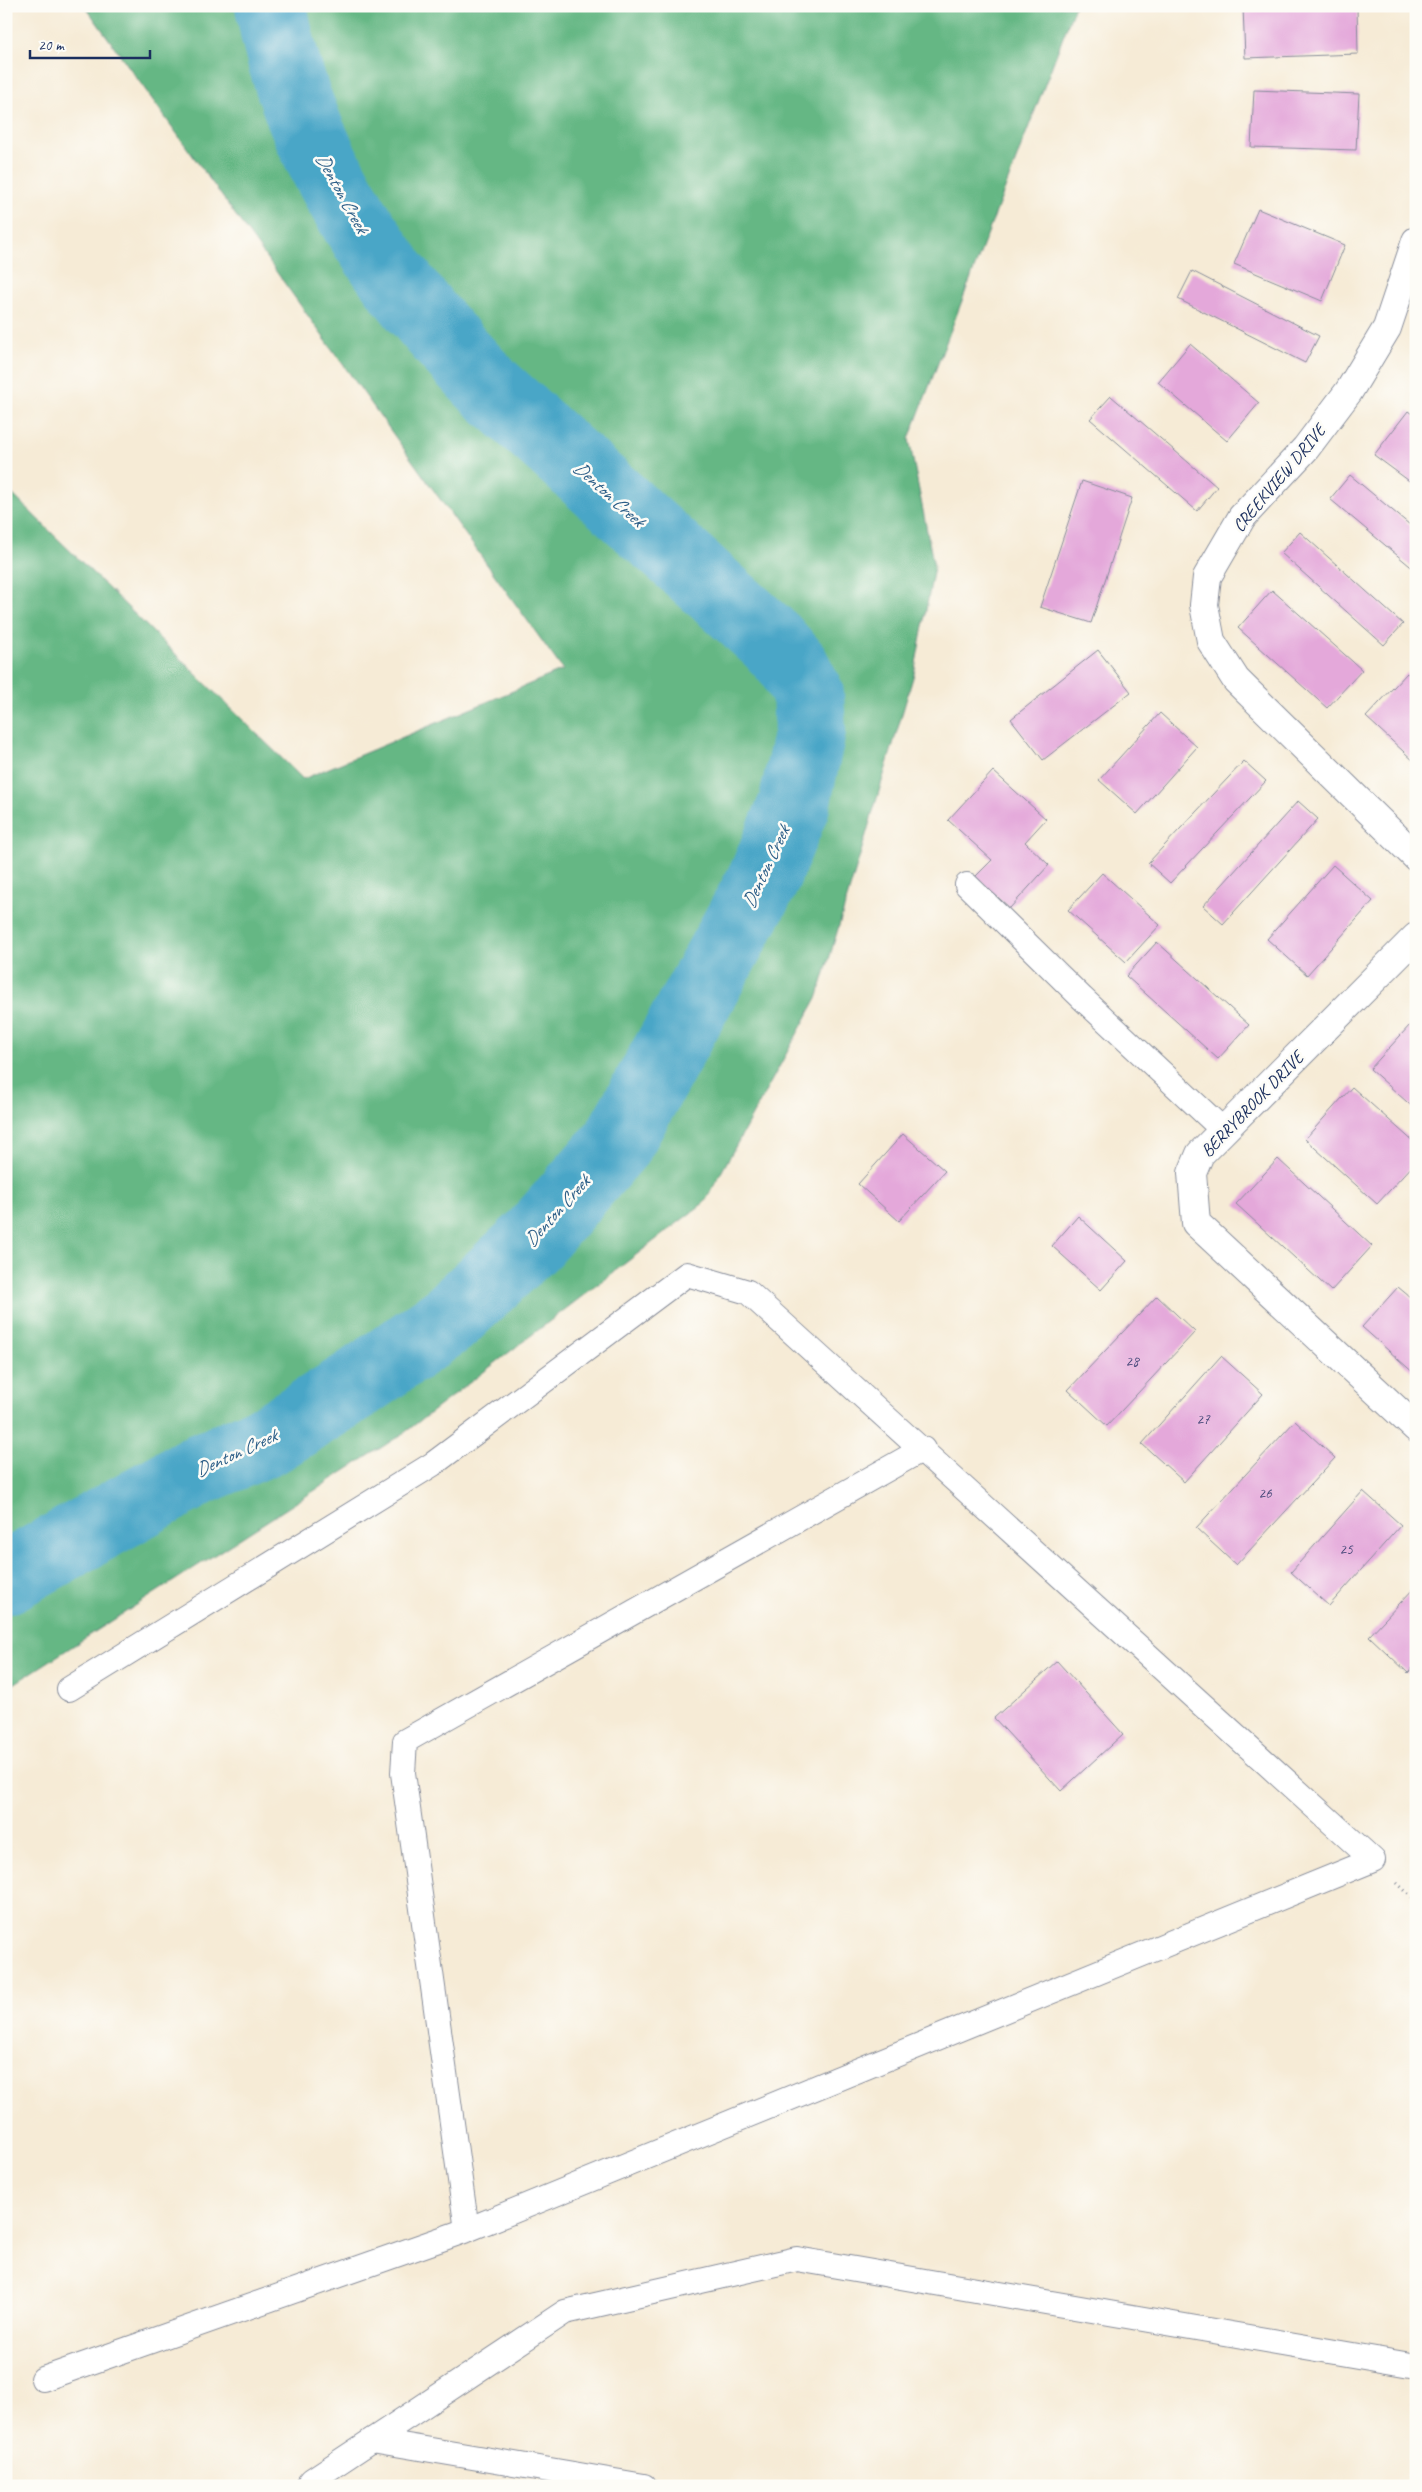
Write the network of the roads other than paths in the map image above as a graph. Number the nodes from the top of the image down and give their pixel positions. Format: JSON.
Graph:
{"nodes":[{"id":1,"x":1416,"y":241,"type":"edge"},
{"id":2,"x":1416,"y":857,"type":"edge"},
{"id":3,"x":967,"y":885,"type":"dead end"},
{"id":4,"x":1416,"y":937,"type":"edge"},
{"id":5,"x":1224,"y":1131,"type":"junction"},
{"id":6,"x":1416,"y":1428,"type":"edge"},
{"id":7,"x":923,"y":1449,"type":"junction"},
{"id":8,"x":69,"y":1689,"type":"dead end"},
{"id":9,"x":468,"y":2230,"type":"junction"},
{"id":10,"x":1416,"y":2366,"type":"edge"},
{"id":11,"x":43,"y":2379,"type":"dead end"},
{"id":12,"x":372,"y":2440,"type":"junction"},
{"id":13,"x":307,"y":2486,"type":"edge"},
{"id":14,"x":644,"y":2486,"type":"edge"}],
"edges":[{"from":1,"to":2,"type":"street","name":"CREEKVIEW DRIVE"},
{"from":3,"to":5,"type":"lane"},
{"from":4,"to":5,"type":"street","name":"BERRYBROOK DRIVE"},
{"from":5,"to":6,"type":"street","name":"BERRYBROOK DRIVE"},
{"from":7,"to":8,"type":"lane"},
{"from":7,"to":9,"type":"lane"},
{"from":7,"to":9,"type":"lane"},
{"from":9,"to":11,"type":"lane"},
{"from":10,"to":12,"type":"lane"},
{"from":12,"to":13,"type":"lane"},
{"from":12,"to":14,"type":"lane"}]}
